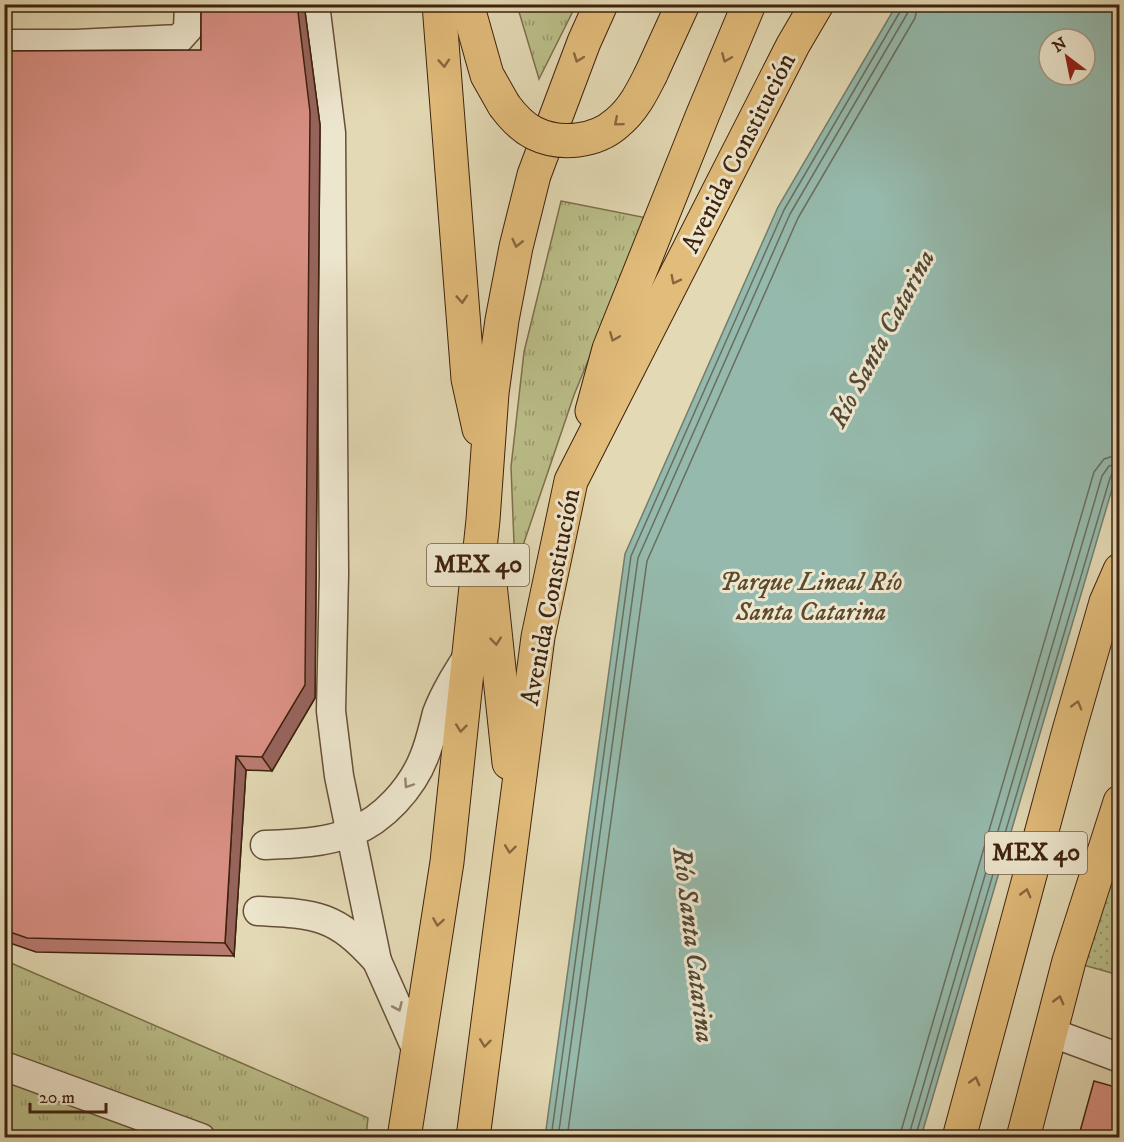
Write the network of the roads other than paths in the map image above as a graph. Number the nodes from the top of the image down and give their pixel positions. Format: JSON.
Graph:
{"nodes":[{"id":1,"x":189,"y":4,"type":"edge"},
{"id":2,"x":315,"y":4,"type":"edge"},
{"id":3,"x":439,"y":4,"type":"edge"},
{"id":4,"x":467,"y":4,"type":"edge"},
{"id":5,"x":601,"y":4,"type":"edge"},
{"id":6,"x":683,"y":4,"type":"edge"},
{"id":7,"x":749,"y":4,"type":"edge"},
{"id":8,"x":817,"y":4,"type":"edge"},
{"id":9,"x":4,"y":44,"type":"edge"},
{"id":10,"x":487,"y":467,"type":"junction"},
{"id":11,"x":572,"y":481,"type":"junction"},
{"id":12,"x":483,"y":520,"type":"junction"},
{"id":13,"x":1119,"y":570,"type":"edge"},
{"id":14,"x":468,"y":656,"type":"junction"},
{"id":15,"x":1119,"y":802,"type":"edge"},
{"id":16,"x":515,"y":815,"type":"junction"},
{"id":17,"x":352,"y":832,"type":"junction"},
{"id":18,"x":265,"y":845,"type":"dead end"},
{"id":19,"x":258,"y":911,"type":"dead end"},
{"id":20,"x":377,"y":961,"type":"junction"},
{"id":21,"x":1050,"y":1032,"type":"junction"},
{"id":22,"x":418,"y":1053,"type":"junction"},
{"id":23,"x":1119,"y":1058,"type":"edge"},
{"id":24,"x":4,"y":1066,"type":"edge"},
{"id":25,"x":201,"y":1137,"type":"edge"},
{"id":26,"x":404,"y":1137,"type":"edge"},
{"id":27,"x":473,"y":1137,"type":"edge"},
{"id":28,"x":959,"y":1137,"type":"edge"},
{"id":29,"x":1024,"y":1137,"type":"edge"}],
"edges":[{"from":1,"to":9,"type":"lane"},
{"from":2,"to":17,"type":"lane"},
{"from":3,"to":10,"type":"highway","one_way":true},
{"from":6,"to":4,"type":"highway","one_way":true,"bridge":true},
{"from":5,"to":10,"type":"highway","number":"MEX 40","one_way":true},
{"from":7,"to":11,"type":"highway","one_way":true},
{"from":8,"to":11,"type":"highway","name":"Avenida Constitución","one_way":true},
{"from":10,"to":12,"type":"highway","number":"MEX 40"},
{"from":11,"to":16,"type":"highway","name":"Avenida Constitución","number":"MEX 40"},
{"from":12,"to":14,"type":"highway","number":"MEX 40"},
{"from":12,"to":16,"type":"highway","one_way":true},
{"from":28,"to":13,"type":"highway","number":"MEX 40","one_way":true},
{"from":14,"to":17,"type":"lane","one_way":true},
{"from":14,"to":22,"type":"highway","number":"MEX 40","one_way":true},
{"from":21,"to":15,"type":"highway","number":"MEX 40","one_way":true},
{"from":16,"to":27,"type":"highway","name":"Avenida Constitución","number":"MEX 40","one_way":true},
{"from":17,"to":18,"type":"lane"},
{"from":17,"to":20,"type":"lane"},
{"from":19,"to":20,"type":"lane"},
{"from":20,"to":22,"type":"lane","one_way":true},
{"from":21,"to":23,"type":"lane"},
{"from":21,"to":29,"type":"highway","number":"MEX 40"},
{"from":22,"to":26,"type":"highway","number":"MEX 40"},
{"from":24,"to":25,"type":"lane"}]}
